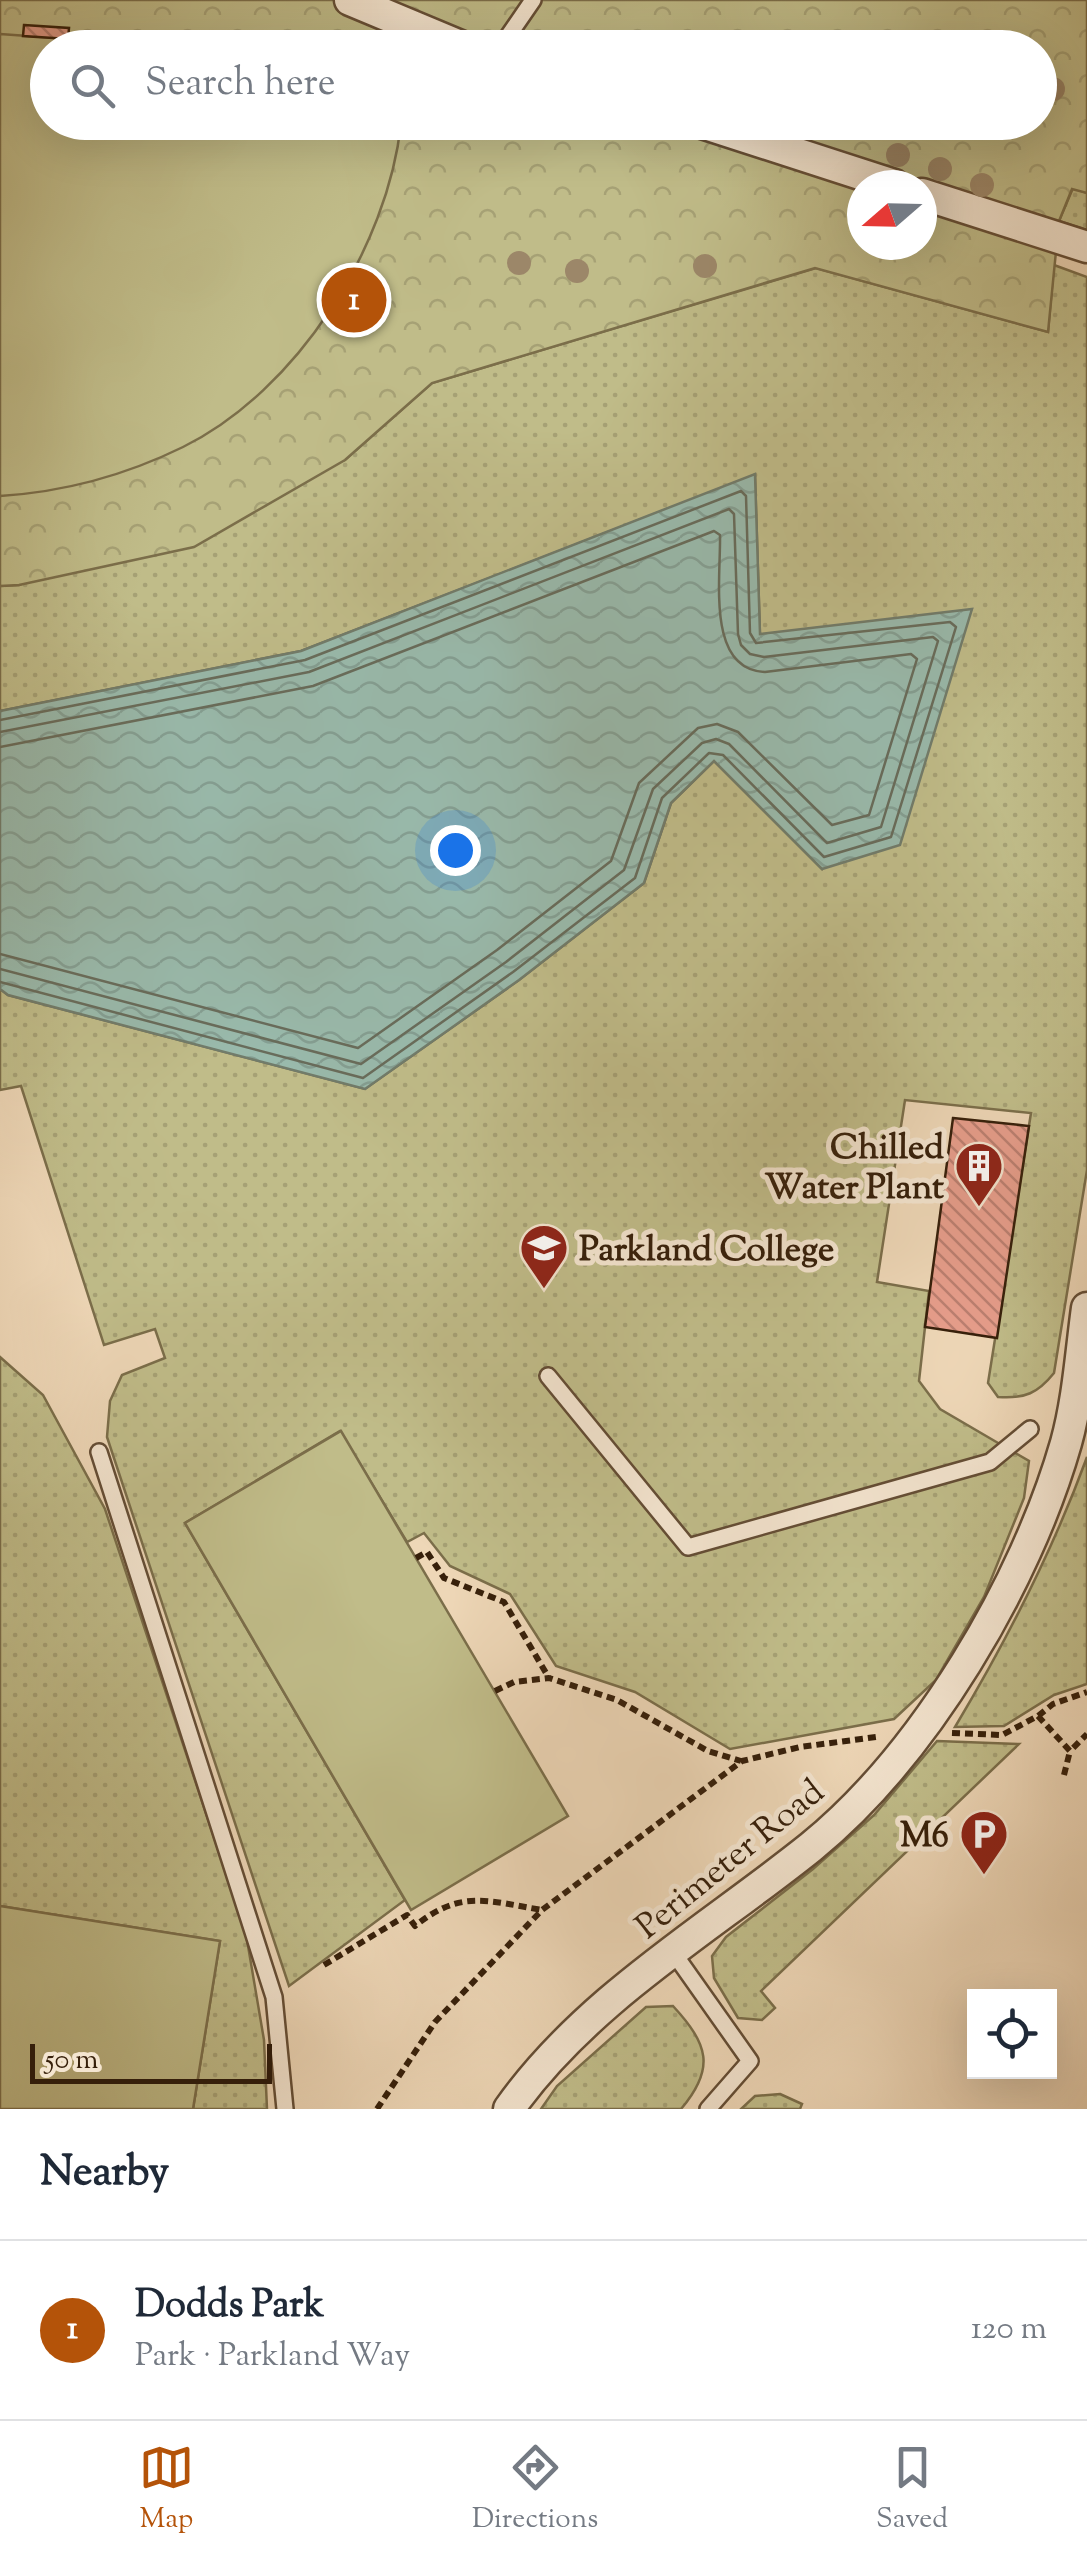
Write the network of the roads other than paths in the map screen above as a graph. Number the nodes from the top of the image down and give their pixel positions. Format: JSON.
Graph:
{"nodes":[{"id":1,"x":350,"y":0,"type":"edge"},
{"id":2,"x":533,"y":0,"type":"edge"},
{"id":3,"x":422,"y":30,"type":"edge"},
{"id":4,"x":512,"y":30,"type":"edge"},
{"id":5,"x":754,"y":140,"type":"edge"},
{"id":6,"x":847,"y":170,"type":"edge"},
{"id":7,"x":937,"y":199,"type":"edge"},
{"id":8,"x":1087,"y":247,"type":"edge"},
{"id":9,"x":1087,"y":1310,"type":"edge"},
{"id":10,"x":548,"y":1376,"type":"dead end"},
{"id":11,"x":1030,"y":1429,"type":"dead end"},
{"id":12,"x":99,"y":1452,"type":"dead end"},
{"id":13,"x":672,"y":1952,"type":"junction"},
{"id":14,"x":285,"y":2109,"type":"edge"},
{"id":15,"x":509,"y":2109,"type":"edge"},
{"id":16,"x":708,"y":2109,"type":"edge"}],
"edges":[{"from":1,"to":3,"type":"street"},
{"from":2,"to":4,"type":"lane"},
{"from":5,"to":6,"type":"street"},
{"from":7,"to":8,"type":"street"},
{"from":9,"to":13,"type":"street","name":"Perimeter Road"},
{"from":10,"to":11,"type":"lane"},
{"from":12,"to":14,"type":"lane"},
{"from":13,"to":15,"type":"street","name":"Perimeter Road"},
{"from":13,"to":16,"type":"lane"}]}
